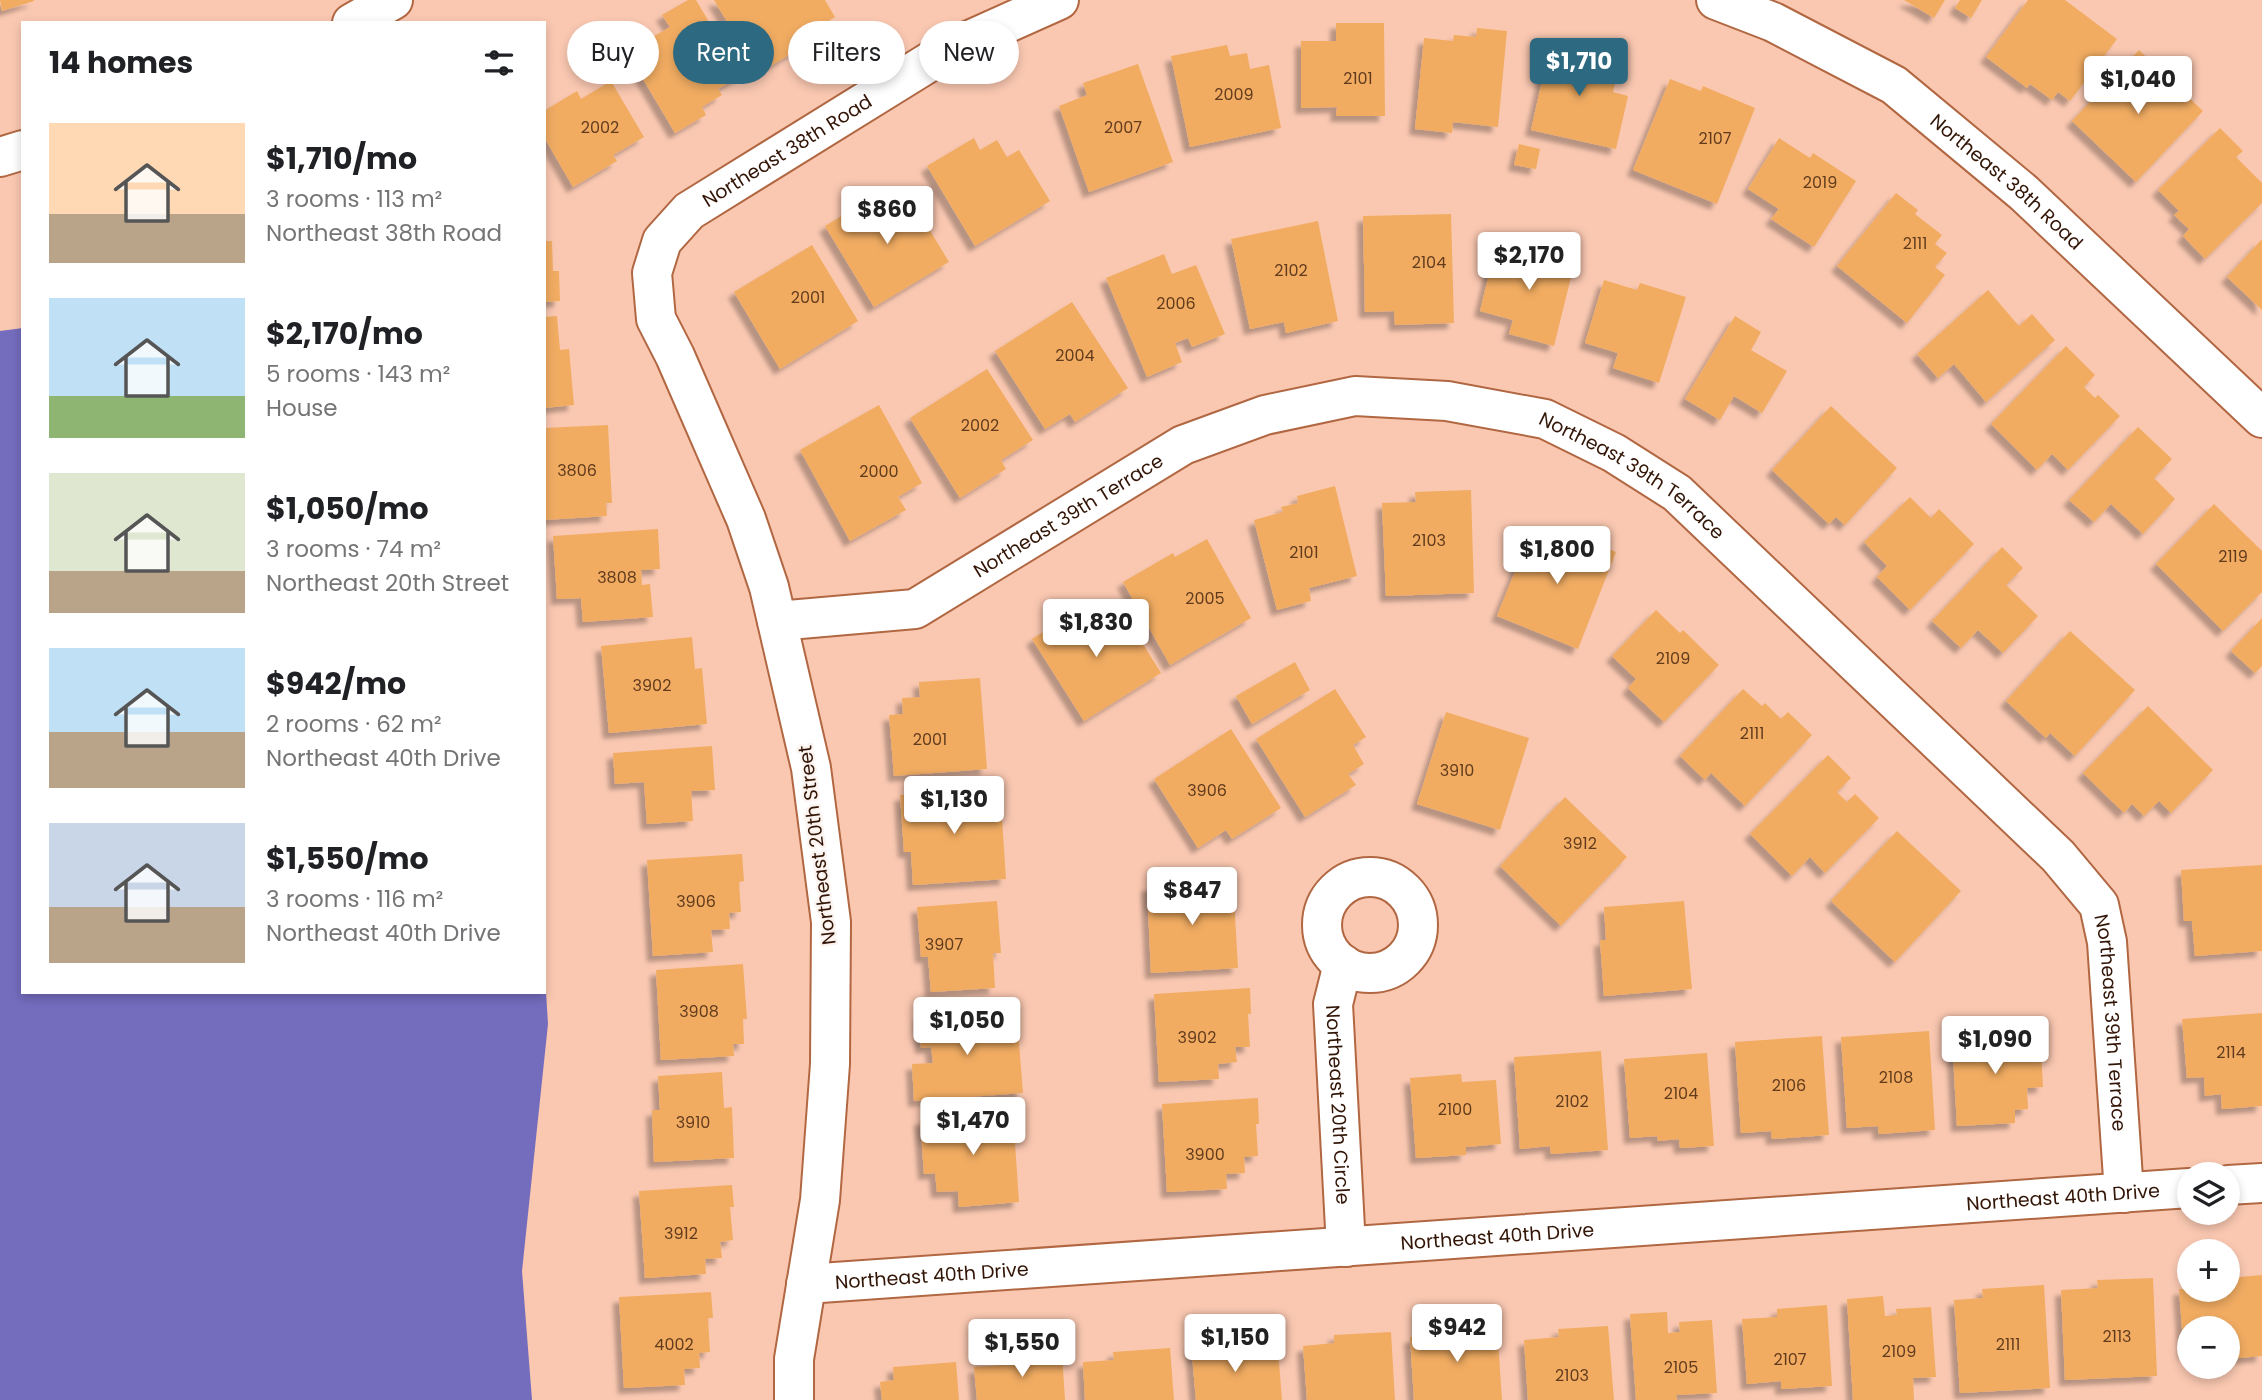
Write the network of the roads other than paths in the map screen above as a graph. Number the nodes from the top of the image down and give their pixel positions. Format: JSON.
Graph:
{"nodes":[{"id":1,"x":393,"y":0,"type":"edge"},
{"id":2,"x":1059,"y":0,"type":"edge"},
{"id":3,"x":1716,"y":0,"type":"edge"},
{"id":4,"x":356,"y":21,"type":"edge"},
{"id":5,"x":21,"y":151,"type":"edge"},
{"id":6,"x":0,"y":157,"type":"edge"},
{"id":7,"x":652,"y":273,"type":"joint"},
{"id":8,"x":2262,"y":418,"type":"edge"},
{"id":9,"x":777,"y":621,"type":"junction"},
{"id":10,"x":1343,"y":964,"type":"dead end"},
{"id":11,"x":2262,"y":1183,"type":"edge"},
{"id":12,"x":2240,"y":1184,"type":"edge"},
{"id":13,"x":2177,"y":1189,"type":"edge"},
{"id":14,"x":2124,"y":1193,"type":"junction"},
{"id":15,"x":1346,"y":1247,"type":"junction"},
{"id":16,"x":806,"y":1284,"type":"junction"},
{"id":17,"x":794,"y":1400,"type":"edge"}],
"edges":[{"from":1,"to":4,"type":"street"},
{"from":2,"to":7,"type":"street","name":"Northeast 38th Road"},
{"from":3,"to":8,"type":"street","name":"Northeast 38th Road"},
{"from":5,"to":6,"type":"street"},
{"from":7,"to":9,"type":"street","name":"Northeast 20th Street"},
{"from":9,"to":14,"type":"street","name":"Northeast 39th Terrace"},
{"from":9,"to":16,"type":"street","name":"Northeast 20th Street"},
{"from":10,"to":15,"type":"street","name":"Northeast 20th Circle"},
{"from":11,"to":12,"type":"street"},
{"from":13,"to":14,"type":"street","name":"Northeast 40th Drive"},
{"from":14,"to":15,"type":"street","name":"Northeast 40th Drive"},
{"from":15,"to":16,"type":"street","name":"Northeast 40th Drive"},
{"from":16,"to":17,"type":"street","name":"Northeast 20th Street"}]}
